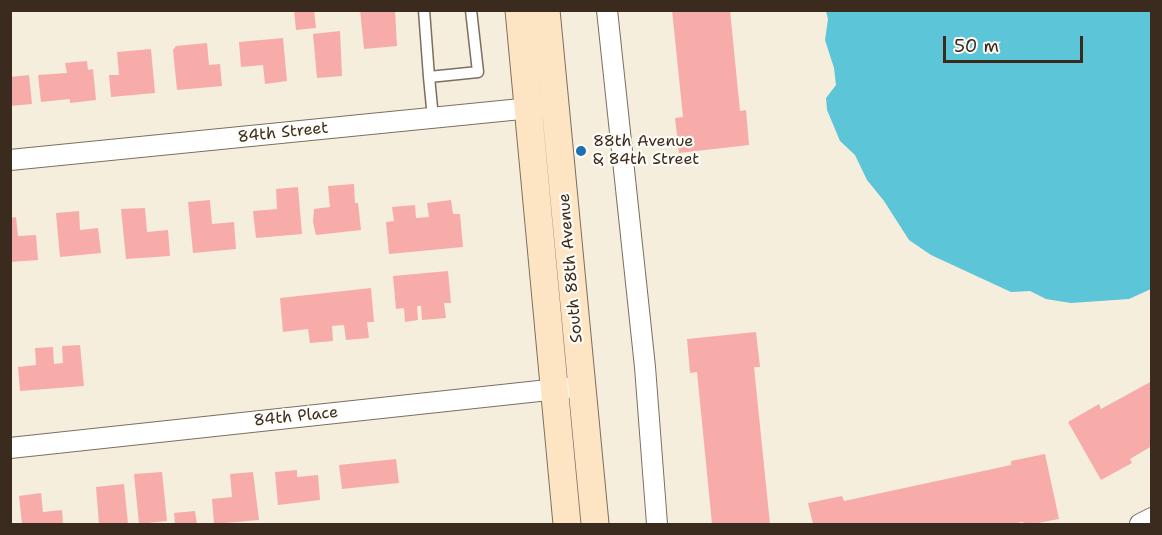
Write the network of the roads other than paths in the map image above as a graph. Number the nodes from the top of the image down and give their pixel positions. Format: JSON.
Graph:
{"nodes":[{"id":1,"x":424,"y":10,"type":"edge"},
{"id":2,"x":471,"y":10,"type":"edge"},
{"id":3,"x":519,"y":10,"type":"edge"},
{"id":4,"x":546,"y":10,"type":"edge"},
{"id":5,"x":608,"y":10,"type":"edge"},
{"id":6,"x":429,"y":76,"type":"junction"},
{"id":7,"x":556,"y":106,"type":"junction"},
{"id":8,"x":528,"y":109,"type":"junction"},
{"id":9,"x":433,"y":118,"type":"junction"},
{"id":10,"x":10,"y":160,"type":"edge"},
{"id":11,"x":582,"y":386,"type":"junction"},
{"id":12,"x":554,"y":389,"type":"junction"},
{"id":13,"x":10,"y":448,"type":"edge"},
{"id":14,"x":1152,"y":518,"type":"edge"},
{"id":15,"x":567,"y":525,"type":"edge"},
{"id":16,"x":596,"y":525,"type":"edge"},
{"id":17,"x":657,"y":525,"type":"edge"},
{"id":18,"x":1140,"y":525,"type":"edge"}],
"edges":[{"from":1,"to":6,"type":"lane"},
{"from":2,"to":6,"type":"lane"},
{"from":3,"to":8,"type":"street","name":"South 88th Avenue"},
{"from":4,"to":7,"type":"street","name":"South 88th Avenue"},
{"from":5,"to":17,"type":"street"},
{"from":6,"to":9,"type":"lane"},
{"from":7,"to":8,"type":"street","name":"84th Street"},
{"from":7,"to":11,"type":"street","name":"South 88th Avenue"},
{"from":8,"to":9,"type":"street","name":"84th Street"},
{"from":8,"to":12,"type":"street","name":"South 88th Avenue"},
{"from":9,"to":10,"type":"street","name":"84th Street"},
{"from":11,"to":12,"type":"street","name":"84th Place"},
{"from":11,"to":16,"type":"street","name":"South 88th Avenue"},
{"from":12,"to":13,"type":"street","name":"84th Place"},
{"from":12,"to":15,"type":"street","name":"South 88th Avenue"},
{"from":14,"to":18,"type":"street"}]}
